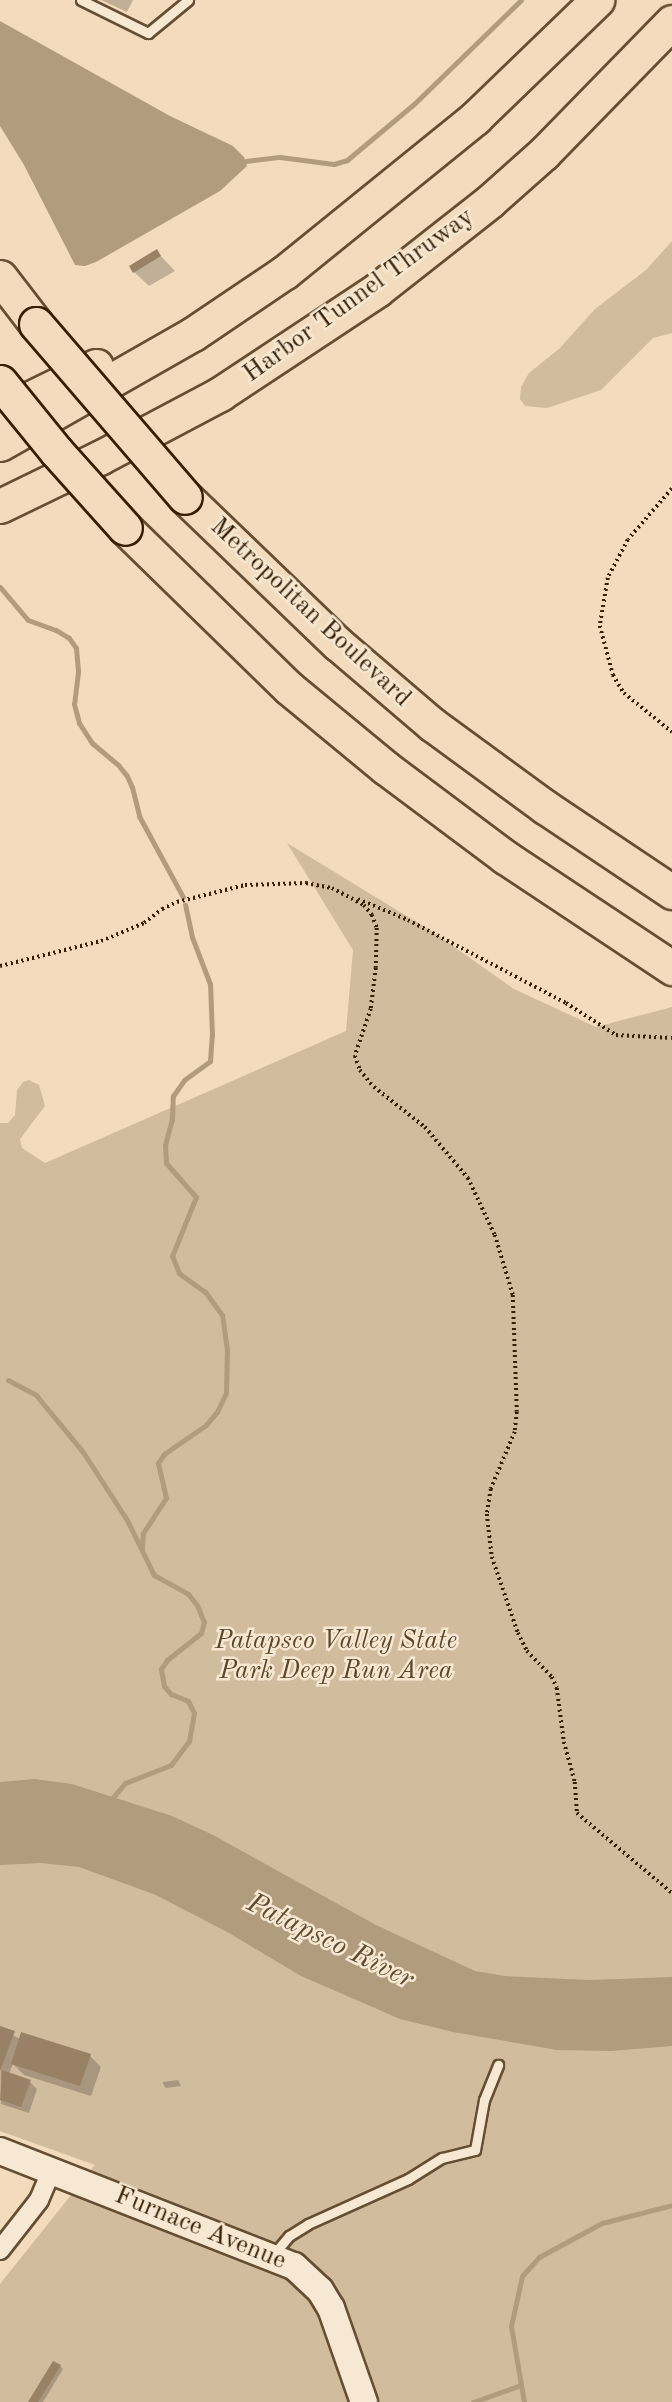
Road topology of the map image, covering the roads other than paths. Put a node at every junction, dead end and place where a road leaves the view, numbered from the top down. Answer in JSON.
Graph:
{"nodes":[{"id":1,"x":81,"y":0,"type":"edge"},
{"id":2,"x":188,"y":0,"type":"edge"},
{"id":3,"x":597,"y":0,"type":"edge"},
{"id":4,"x":672,"y":22,"type":"edge"},
{"id":5,"x":372,"y":204,"type":"junction"},
{"id":6,"x":0,"y":277,"type":"edge"},
{"id":7,"x":0,"y":382,"type":"edge"},
{"id":8,"x":0,"y":413,"type":"edge"},
{"id":9,"x":0,"y":444,"type":"edge"},
{"id":10,"x":0,"y":506,"type":"edge"},
{"id":11,"x":672,"y":891,"type":"edge"},
{"id":12,"x":672,"y":968,"type":"edge"},
{"id":13,"x":498,"y":2064,"type":"dead end"},
{"id":14,"x":0,"y":2151,"type":"edge"},
{"id":15,"x":52,"y":2169,"type":"junction"},
{"id":16,"x":0,"y":2250,"type":"edge"},
{"id":17,"x":272,"y":2256,"type":"junction"},
{"id":18,"x":364,"y":2402,"type":"edge"}],
"edges":[{"from":1,"to":2,"type":"lane"},
{"from":3,"to":5,"type":"highway"},
{"from":4,"to":10,"type":"highway","name":"Harbor Tunnel Thruway"},
{"from":5,"to":8,"type":"highway"},
{"from":5,"to":9,"type":"highway"},
{"from":6,"to":11,"type":"highway","name":"Metropolitan Boulevard","bridge":true},
{"from":7,"to":12,"type":"highway","bridge":true},
{"from":13,"to":17,"type":"lane"},
{"from":14,"to":15,"type":"street","name":"Furnace Avenue"},
{"from":15,"to":16,"type":"street"},
{"from":15,"to":17,"type":"street","name":"Furnace Avenue"},
{"from":17,"to":18,"type":"street","name":"Furnace Avenue"}]}
